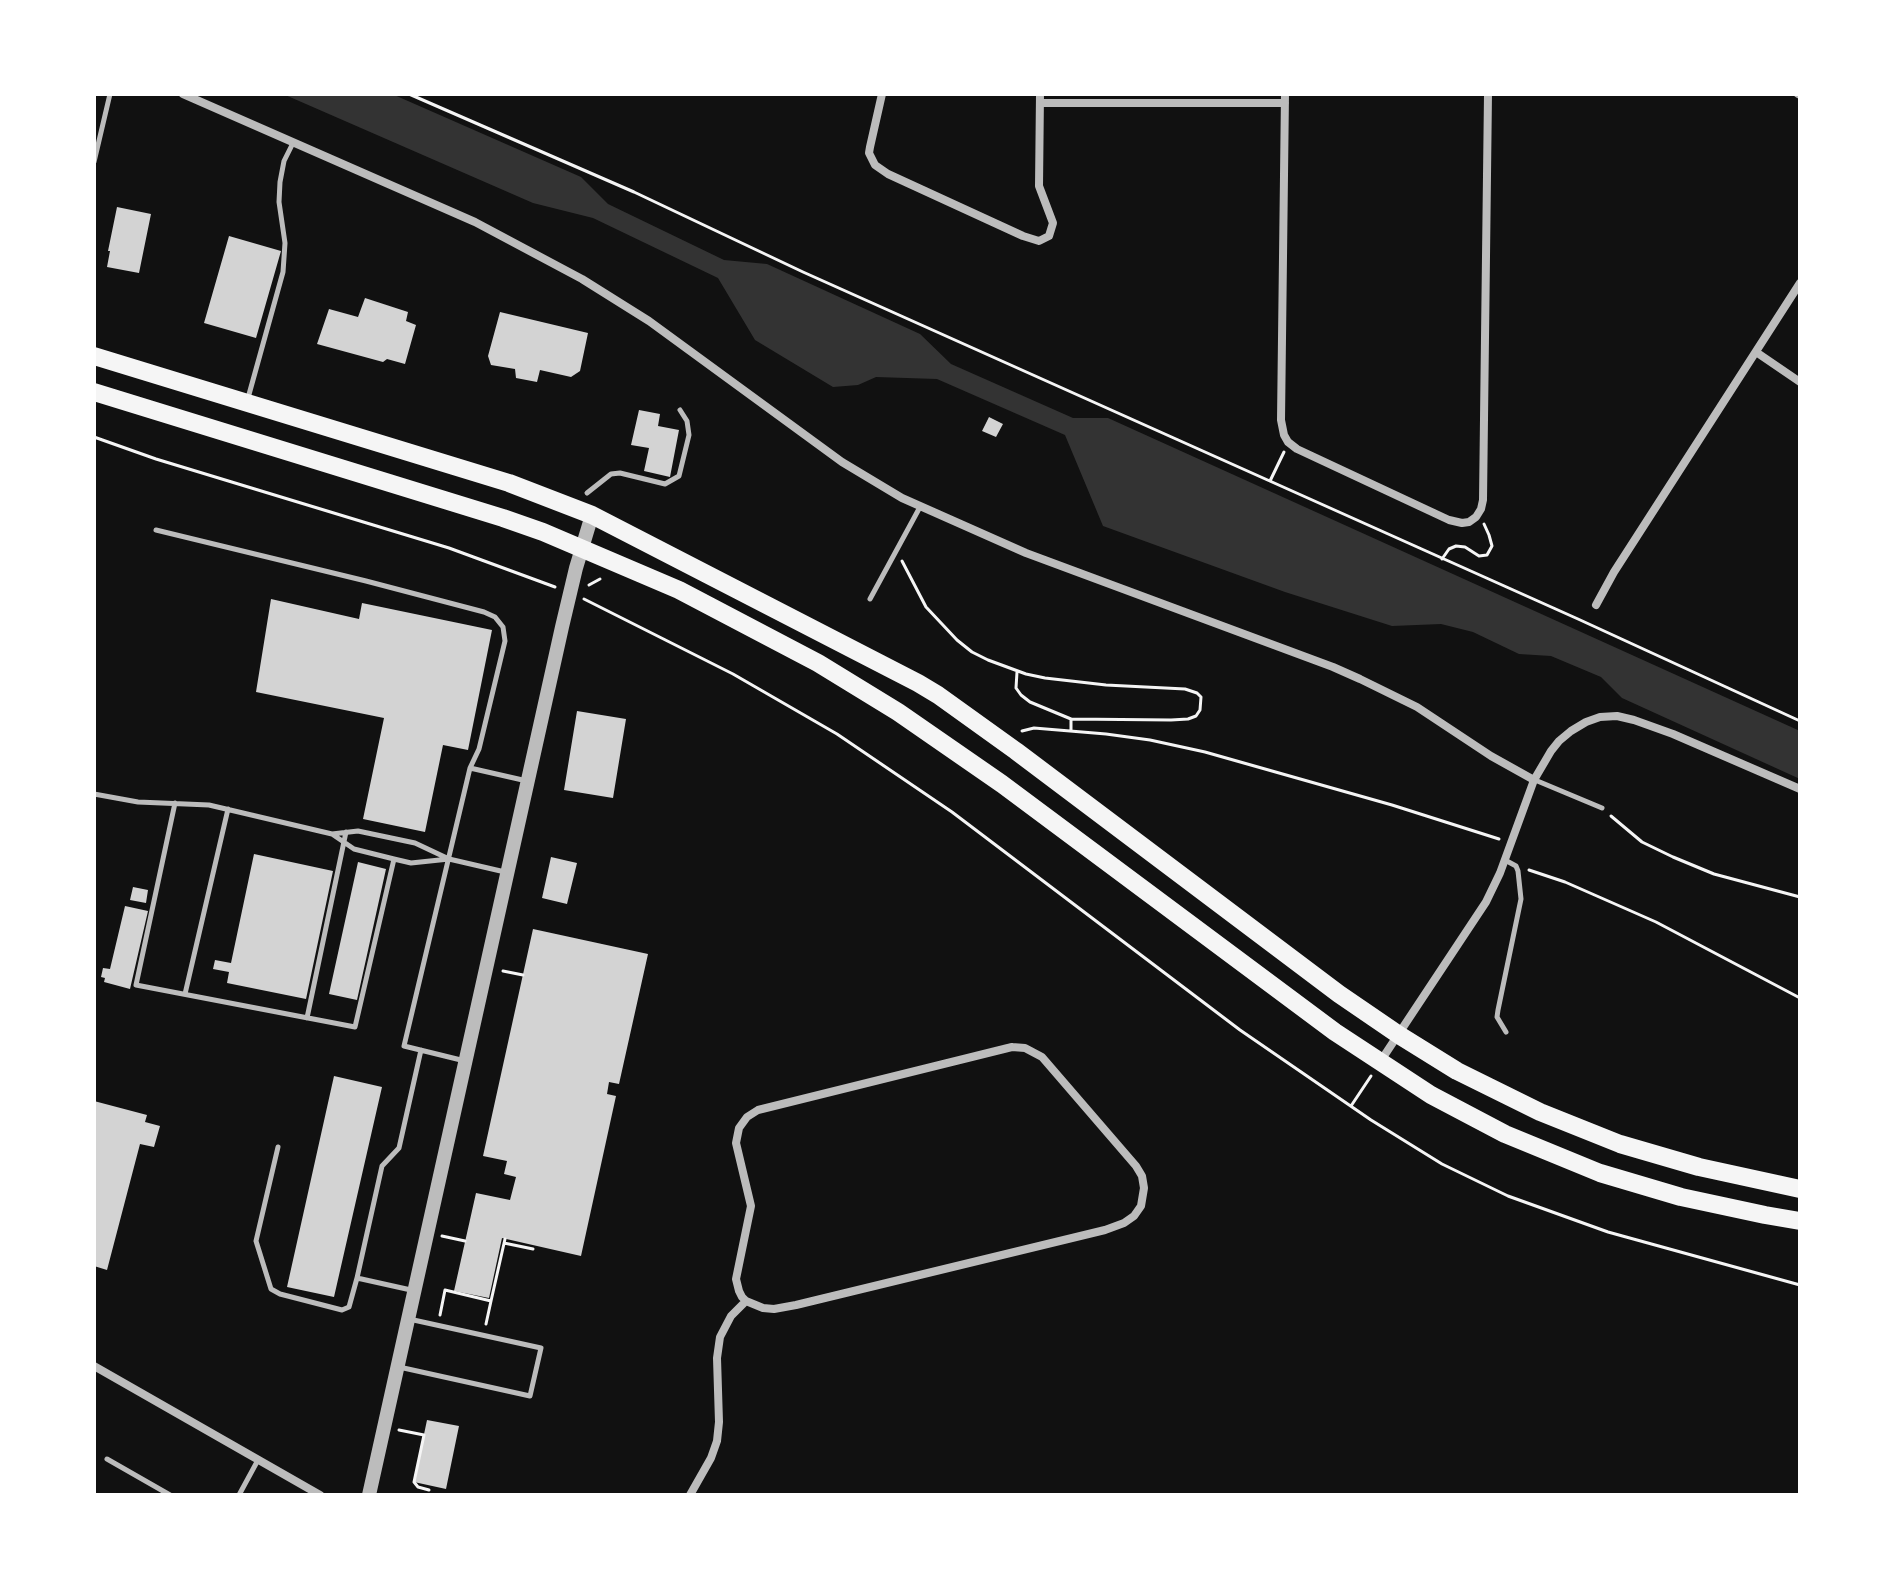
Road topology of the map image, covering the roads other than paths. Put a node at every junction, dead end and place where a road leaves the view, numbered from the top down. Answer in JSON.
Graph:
{"nodes":[{"id":1,"x":110,"y":94,"type":"edge"},
{"id":2,"x":183,"y":94,"type":"edge"},
{"id":3,"x":882,"y":94,"type":"edge"},
{"id":4,"x":1488,"y":94,"type":"edge"},
{"id":5,"x":1040,"y":98,"type":"edge"},
{"id":6,"x":1285,"y":98,"type":"edge"},
{"id":7,"x":293,"y":143,"type":"junction"},
{"id":8,"x":94,"y":162,"type":"edge"},
{"id":9,"x":1800,"y":283,"type":"edge"},
{"id":10,"x":1756,"y":352,"type":"junction"},
{"id":11,"x":94,"y":356,"type":"edge"},
{"id":12,"x":1800,"y":382,"type":"edge"},
{"id":13,"x":94,"y":392,"type":"edge"},
{"id":14,"x":246,"y":403,"type":"junction"},
{"id":15,"x":680,"y":410,"type":"dead end"},
{"id":16,"x":587,"y":493,"type":"dead end"},
{"id":17,"x":920,"y":507,"type":"junction"},
{"id":18,"x":592,"y":515,"type":"junction"},
{"id":19,"x":156,"y":530,"type":"dead end"},
{"id":20,"x":581,"y":548,"type":"junction"},
{"id":21,"x":870,"y":599,"type":"dead end"},
{"id":22,"x":1596,"y":605,"type":"dead end"},
{"id":23,"x":470,"y":768,"type":"junction"},
{"id":24,"x":1534,"y":780,"type":"junction"},
{"id":25,"x":527,"y":781,"type":"junction"},
{"id":26,"x":1800,"y":789,"type":"edge"},
{"id":27,"x":94,"y":794,"type":"edge"},
{"id":28,"x":175,"y":803,"type":"junction"},
{"id":29,"x":1602,"y":808,"type":"road end"},
{"id":30,"x":228,"y":809,"type":"junction"},
{"id":31,"x":346,"y":832,"type":"junction"},
{"id":32,"x":332,"y":834,"type":"junction"},
{"id":33,"x":344,"y":842,"type":"junction"},
{"id":34,"x":394,"y":859,"type":"junction"},
{"id":35,"x":449,"y":859,"type":"junction"},
{"id":36,"x":1504,"y":860,"type":"junction"},
{"id":37,"x":506,"y":872,"type":"junction"},
{"id":38,"x":185,"y":994,"type":"junction"},
{"id":39,"x":307,"y":1018,"type":"junction"},
{"id":40,"x":1506,"y":1032,"type":"dead end"},
{"id":41,"x":1399,"y":1035,"type":"junction"},
{"id":42,"x":421,"y":1050,"type":"junction"},
{"id":43,"x":465,"y":1061,"type":"junction"},
{"id":44,"x":1379,"y":1063,"type":"junction"},
{"id":45,"x":278,"y":1147,"type":"dead end"},
{"id":46,"x":1800,"y":1189,"type":"edge"},
{"id":47,"x":1800,"y":1221,"type":"edge"},
{"id":48,"x":357,"y":1278,"type":"junction"},
{"id":49,"x":414,"y":1291,"type":"junction"},
{"id":50,"x":746,"y":1301,"type":"junction"},
{"id":51,"x":408,"y":1319,"type":"junction"},
{"id":52,"x":94,"y":1366,"type":"edge"},
{"id":53,"x":398,"y":1366,"type":"junction"},
{"id":54,"x":107,"y":1459,"type":"dead end"},
{"id":55,"x":258,"y":1460,"type":"junction"},
{"id":56,"x":170,"y":1495,"type":"edge"},
{"id":57,"x":239,"y":1495,"type":"edge"},
{"id":58,"x":320,"y":1495,"type":"edge"},
{"id":59,"x":369,"y":1495,"type":"edge"},
{"id":60,"x":690,"y":1495,"type":"edge"}],
"edges":[{"from":1,"to":8,"type":"lane"},
{"from":2,"to":7,"type":"street"},
{"from":3,"to":5,"type":"street"},
{"from":4,"to":6,"type":"street"},
{"from":5,"to":6,"type":"street"},
{"from":7,"to":14,"type":"lane"},
{"from":7,"to":17,"type":"street"},
{"from":9,"to":10,"type":"street"},
{"from":10,"to":12,"type":"street"},
{"from":10,"to":22,"type":"street"},
{"from":11,"to":14,"type":"main road"},
{"from":13,"to":20,"type":"main road"},
{"from":14,"to":18,"type":"main road"},
{"from":15,"to":16,"type":"lane"},
{"from":17,"to":21,"type":"lane"},
{"from":17,"to":24,"type":"street"},
{"from":18,"to":20,"type":"street"},
{"from":18,"to":41,"type":"main road"},
{"from":19,"to":23,"type":"lane"},
{"from":20,"to":25,"type":"street"},
{"from":20,"to":44,"type":"main road"},
{"from":23,"to":25,"type":"lane"},
{"from":23,"to":35,"type":"lane"},
{"from":24,"to":26,"type":"street"},
{"from":24,"to":29,"type":"lane"},
{"from":24,"to":36,"type":"street"},
{"from":25,"to":37,"type":"street"},
{"from":27,"to":28,"type":"lane"},
{"from":28,"to":30,"type":"lane"},
{"from":28,"to":38,"type":"lane"},
{"from":30,"to":32,"type":"lane"},
{"from":30,"to":38,"type":"lane"},
{"from":31,"to":32,"type":"lane"},
{"from":31,"to":33,"type":"lane"},
{"from":31,"to":35,"type":"lane"},
{"from":32,"to":33,"type":"lane"},
{"from":33,"to":34,"type":"lane"},
{"from":33,"to":39,"type":"lane"},
{"from":34,"to":35,"type":"lane"},
{"from":34,"to":39,"type":"lane"},
{"from":35,"to":37,"type":"lane"},
{"from":35,"to":42,"type":"lane"},
{"from":36,"to":40,"type":"lane"},
{"from":36,"to":41,"type":"street"},
{"from":37,"to":43,"type":"street"},
{"from":38,"to":39,"type":"lane"},
{"from":41,"to":44,"type":"street"},
{"from":41,"to":46,"type":"main road"},
{"from":42,"to":43,"type":"lane"},
{"from":42,"to":48,"type":"lane"},
{"from":43,"to":49,"type":"street"},
{"from":44,"to":47,"type":"main road"},
{"from":45,"to":48,"type":"lane"},
{"from":48,"to":49,"type":"lane"},
{"from":49,"to":51,"type":"street"},
{"from":50,"to":50,"type":"street"},
{"from":50,"to":60,"type":"street"},
{"from":51,"to":53,"type":"street"},
{"from":51,"to":53,"type":"lane"},
{"from":52,"to":55,"type":"street"},
{"from":53,"to":59,"type":"street"},
{"from":54,"to":56,"type":"lane"},
{"from":55,"to":57,"type":"lane"},
{"from":55,"to":58,"type":"street"}]}
